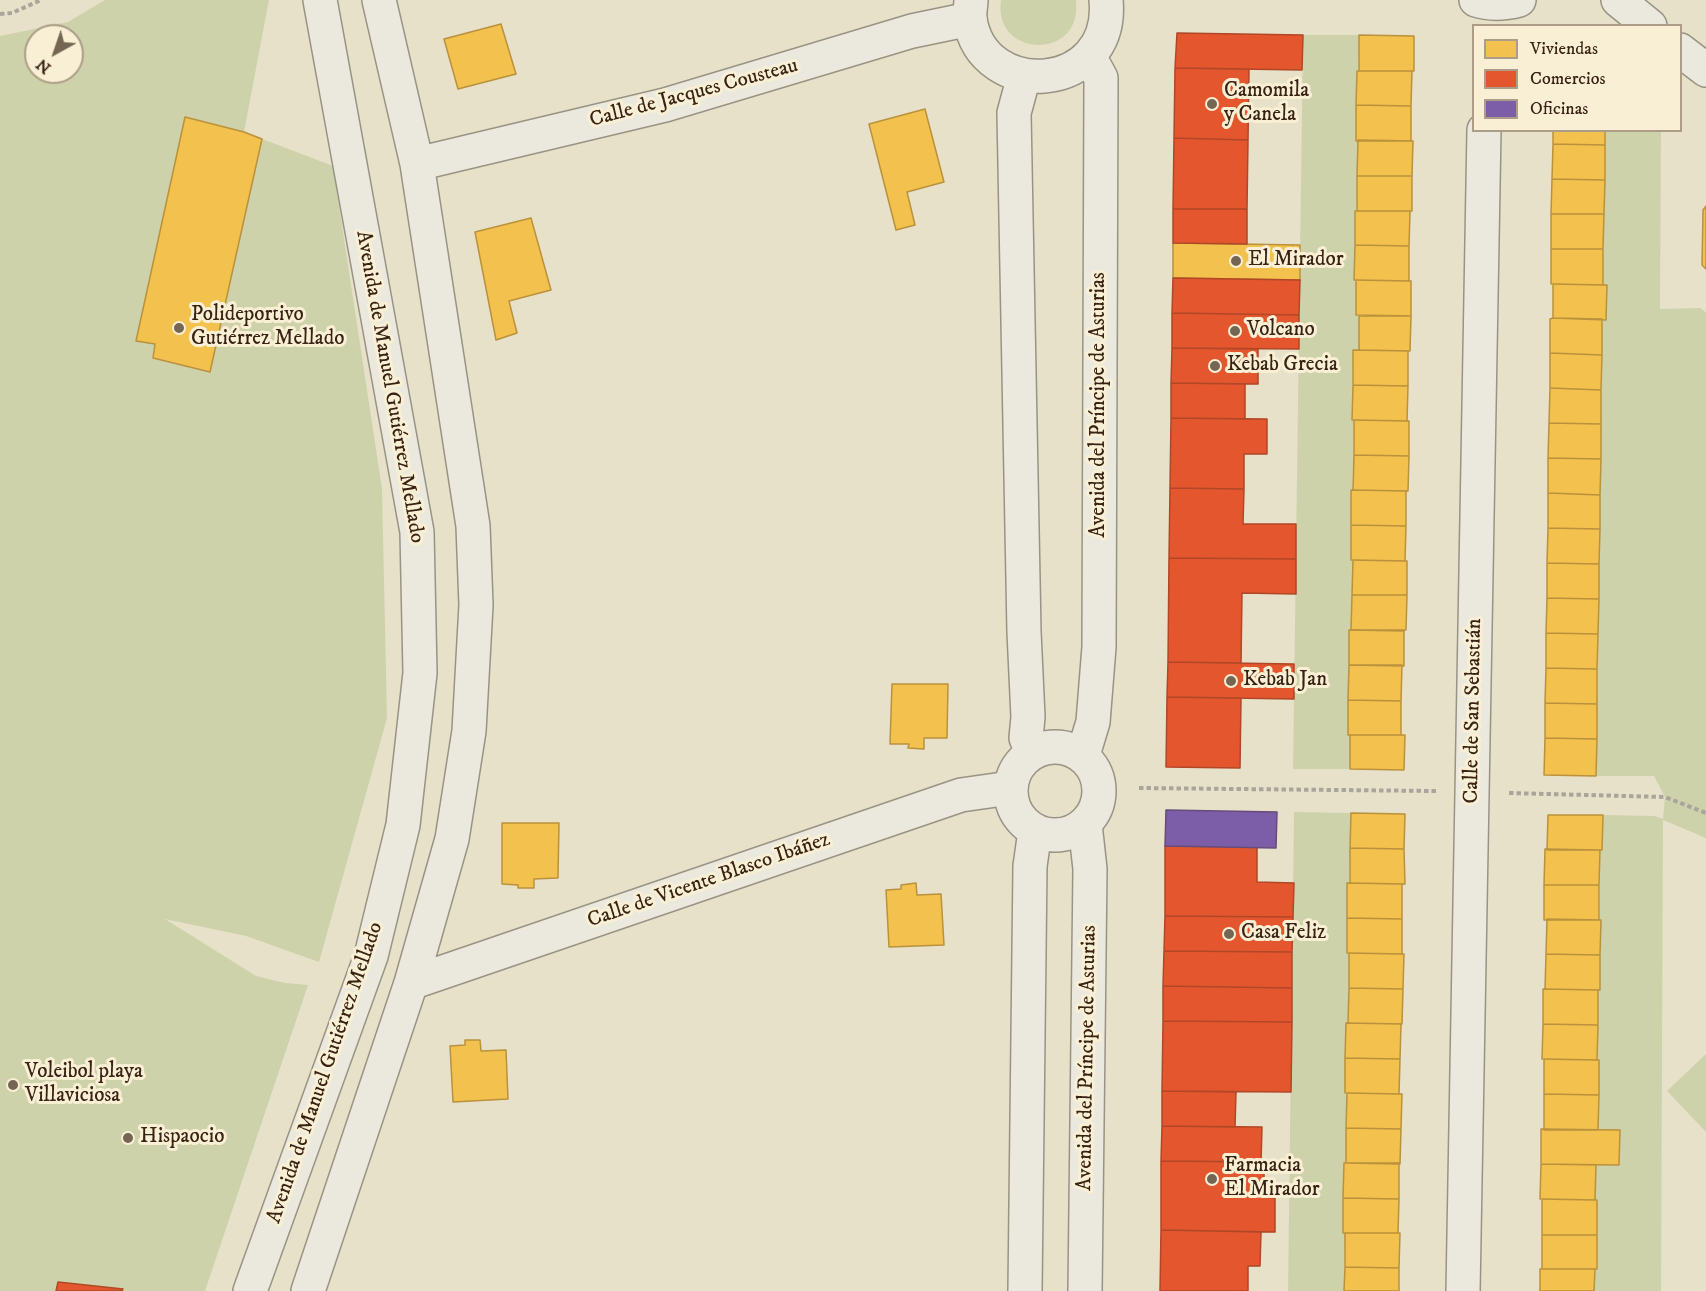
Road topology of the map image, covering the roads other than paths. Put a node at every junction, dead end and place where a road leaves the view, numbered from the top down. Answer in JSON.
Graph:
{"nodes":[{"id":1,"x":320,"y":0,"type":"edge"},
{"id":2,"x":379,"y":0,"type":"edge"},
{"id":3,"x":1106,"y":0,"type":"edge"},
{"id":4,"x":1520,"y":0,"type":"edge"},
{"id":5,"x":1618,"y":0,"type":"edge"},
{"id":6,"x":970,"y":9,"type":"edge"},
{"id":7,"x":1483,"y":10,"type":"edge"},
{"id":8,"x":1648,"y":24,"type":"edge"},
{"id":9,"x":1682,"y":52,"type":"edge"},
{"id":10,"x":1089,"y":56,"type":"junction"},
{"id":11,"x":1706,"y":70,"type":"edge"},
{"id":12,"x":1024,"y":76,"type":"junction"},
{"id":13,"x":1484,"y":132,"type":"edge"},
{"id":14,"x":417,"y":164,"type":"junction"},
{"id":15,"x":1032,"y":752,"type":"junction"},
{"id":16,"x":1083,"y":754,"type":"junction"},
{"id":17,"x":1010,"y":788,"type":"junction"},
{"id":18,"x":1085,"y":824,"type":"junction"},
{"id":19,"x":1035,"y":831,"type":"junction"},
{"id":20,"x":411,"y":983,"type":"junction"},
{"id":21,"x":250,"y":1291,"type":"edge"},
{"id":22,"x":308,"y":1291,"type":"edge"},
{"id":23,"x":1025,"y":1291,"type":"edge"},
{"id":24,"x":1085,"y":1291,"type":"edge"},
{"id":25,"x":1463,"y":1291,"type":"edge"}],
"edges":[{"from":1,"to":21,"type":"street","name":"Avenida de Manuel Gutiérrez Mellado"},
{"from":2,"to":14,"type":"street"},
{"from":3,"to":10,"type":"street"},
{"from":4,"to":7,"type":"street"},
{"from":5,"to":8,"type":"street"},
{"from":6,"to":12,"type":"street"},
{"from":6,"to":14,"type":"street","name":"Calle de Jacques Cousteau"},
{"from":9,"to":11,"type":"street"},
{"from":10,"to":12,"type":"street"},
{"from":10,"to":16,"type":"street","name":"Avenida del Príncipe de Asturias"},
{"from":12,"to":15,"type":"street"},
{"from":13,"to":25,"type":"street","name":"Calle de San Sebastián"},
{"from":14,"to":20,"type":"street"},
{"from":15,"to":16,"type":"street"},
{"from":15,"to":17,"type":"street"},
{"from":16,"to":18,"type":"street"},
{"from":17,"to":19,"type":"street"},
{"from":17,"to":20,"type":"street","name":"Calle de Vicente Blasco Ibáñez"},
{"from":18,"to":19,"type":"street"},
{"from":18,"to":24,"type":"street","name":"Avenida del Príncipe de Asturias"},
{"from":19,"to":23,"type":"street"},
{"from":20,"to":22,"type":"street"}]}
